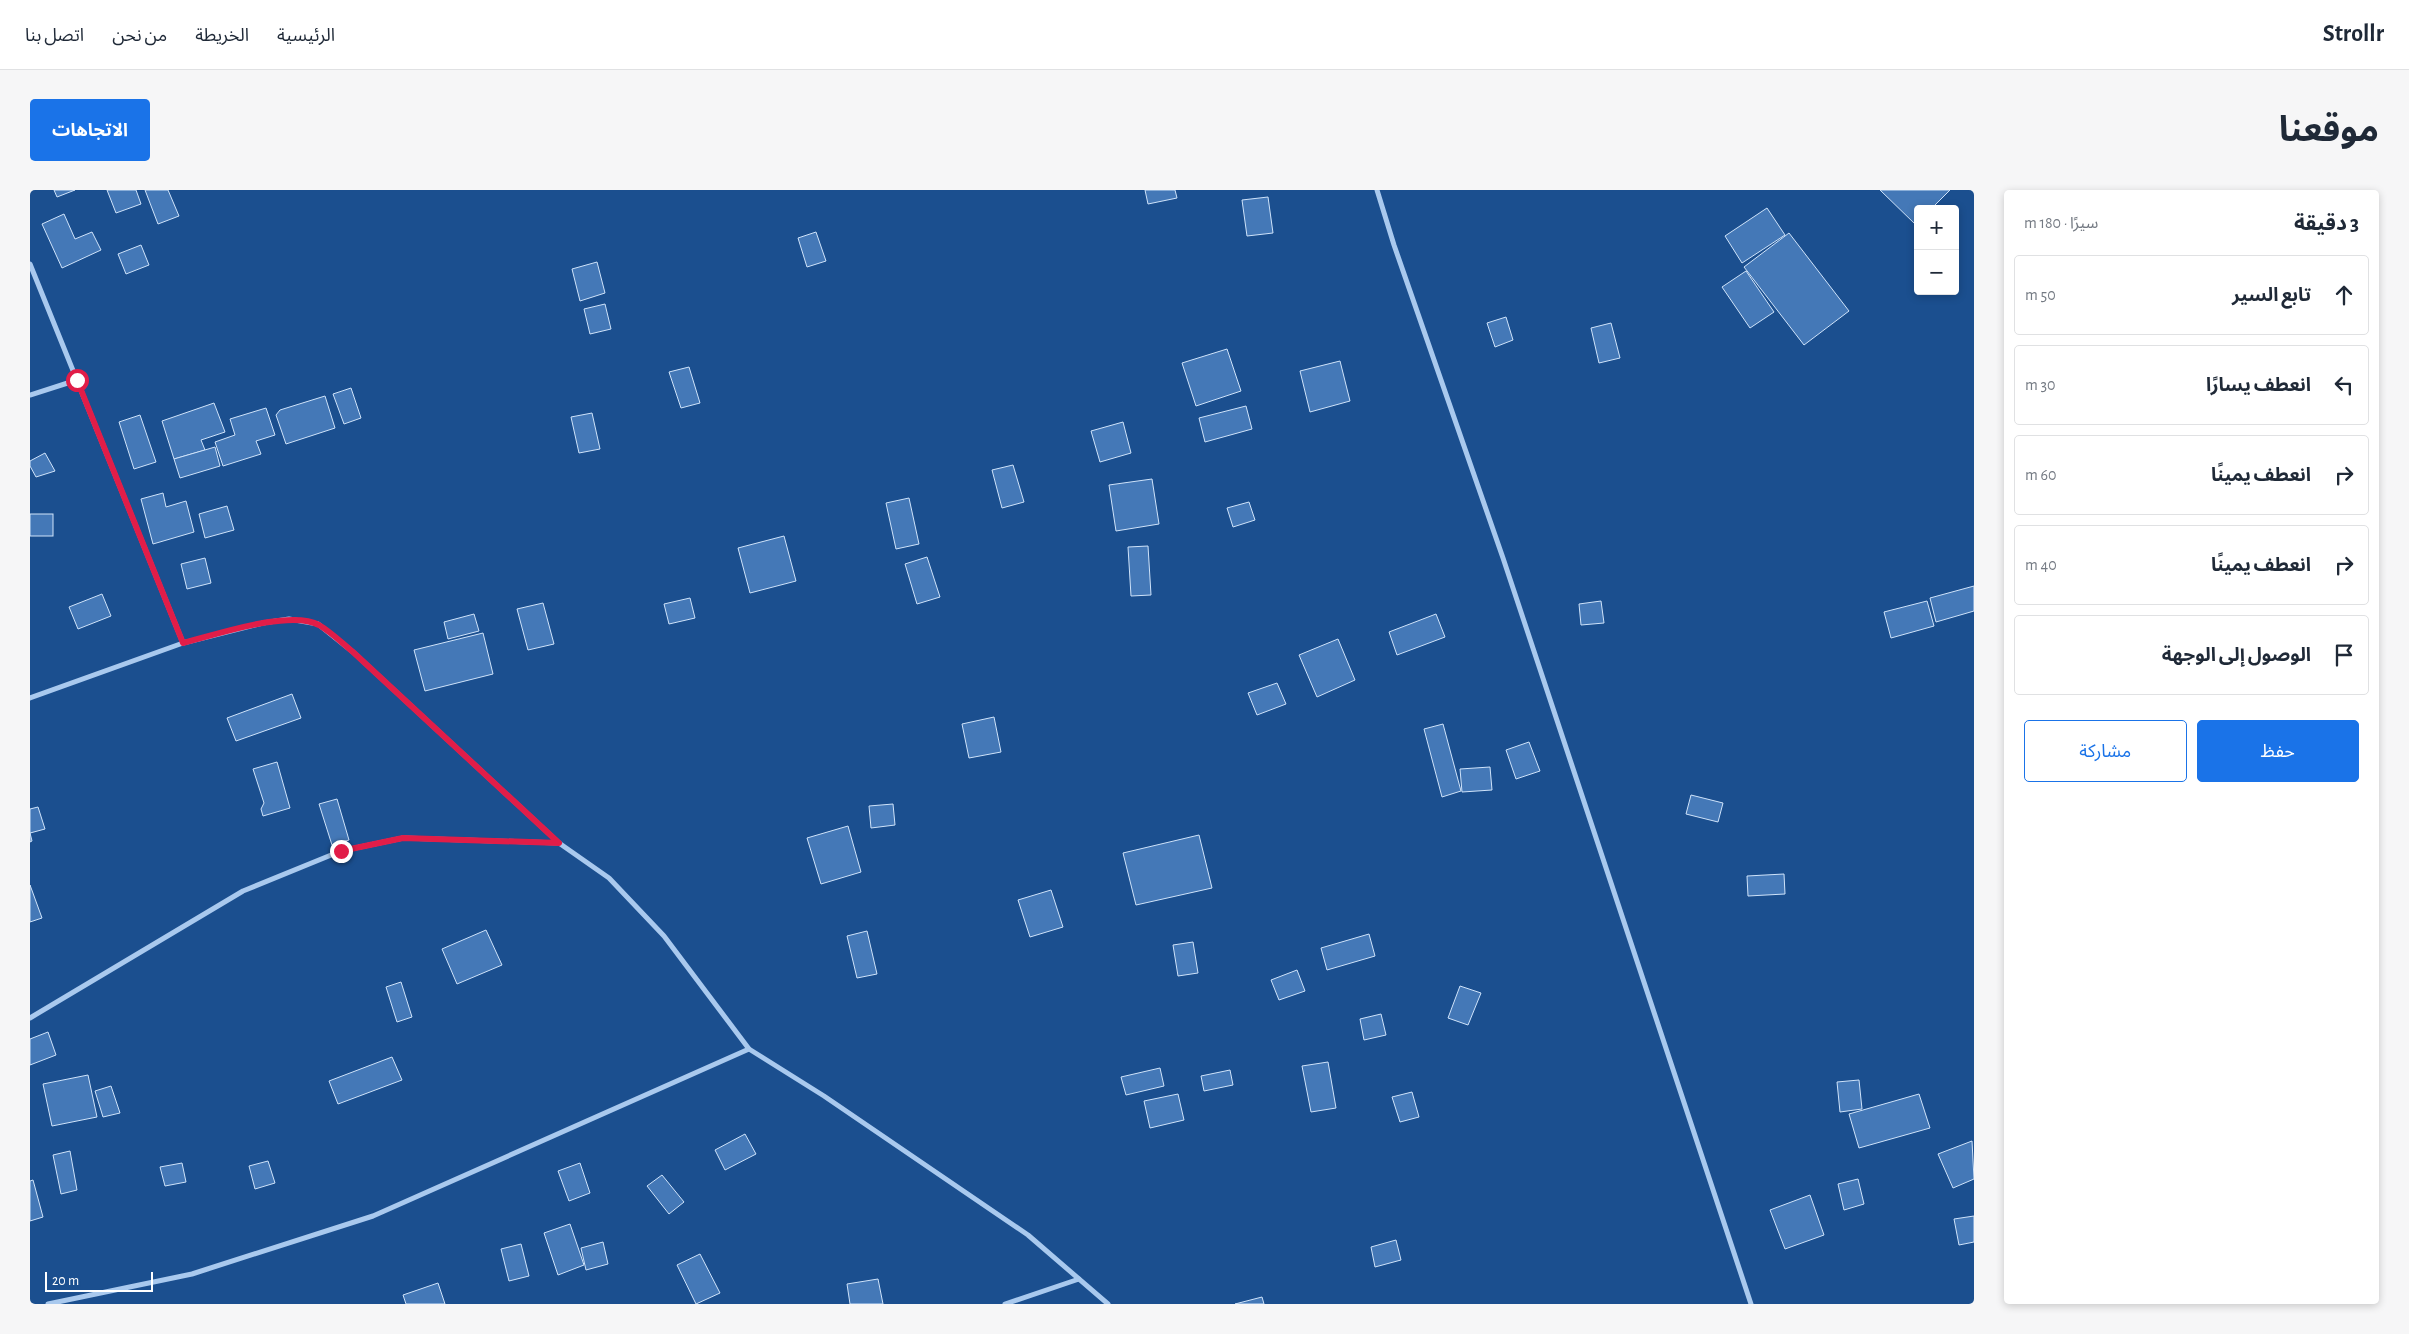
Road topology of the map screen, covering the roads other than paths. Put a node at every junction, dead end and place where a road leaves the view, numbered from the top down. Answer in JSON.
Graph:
{"nodes":[{"id":1,"x":1377,"y":190,"type":"edge"},
{"id":2,"x":30,"y":264,"type":"edge"},
{"id":3,"x":77,"y":380,"type":"junction"},
{"id":4,"x":30,"y":395,"type":"edge"},
{"id":5,"x":183,"y":643,"type":"junction"},
{"id":6,"x":30,"y":698,"type":"edge"},
{"id":7,"x":559,"y":843,"type":"junction"},
{"id":8,"x":30,"y":1018,"type":"edge"},
{"id":9,"x":749,"y":1049,"type":"junction"},
{"id":10,"x":1080,"y":1279,"type":"junction"},
{"id":11,"x":48,"y":1304,"type":"edge"},
{"id":12,"x":1006,"y":1304,"type":"edge"},
{"id":13,"x":1108,"y":1304,"type":"edge"},
{"id":14,"x":1751,"y":1304,"type":"edge"}],
"edges":[{"from":1,"to":14,"type":"street"},
{"from":2,"to":3,"type":"street"},
{"from":3,"to":4,"type":"street"},
{"from":3,"to":5,"type":"street"},
{"from":5,"to":6,"type":"street"},
{"from":5,"to":7,"type":"street"},
{"from":7,"to":8,"type":"street"},
{"from":7,"to":9,"type":"street"},
{"from":9,"to":10,"type":"street"},
{"from":9,"to":11,"type":"street"},
{"from":10,"to":12,"type":"street"},
{"from":10,"to":13,"type":"street"}]}
